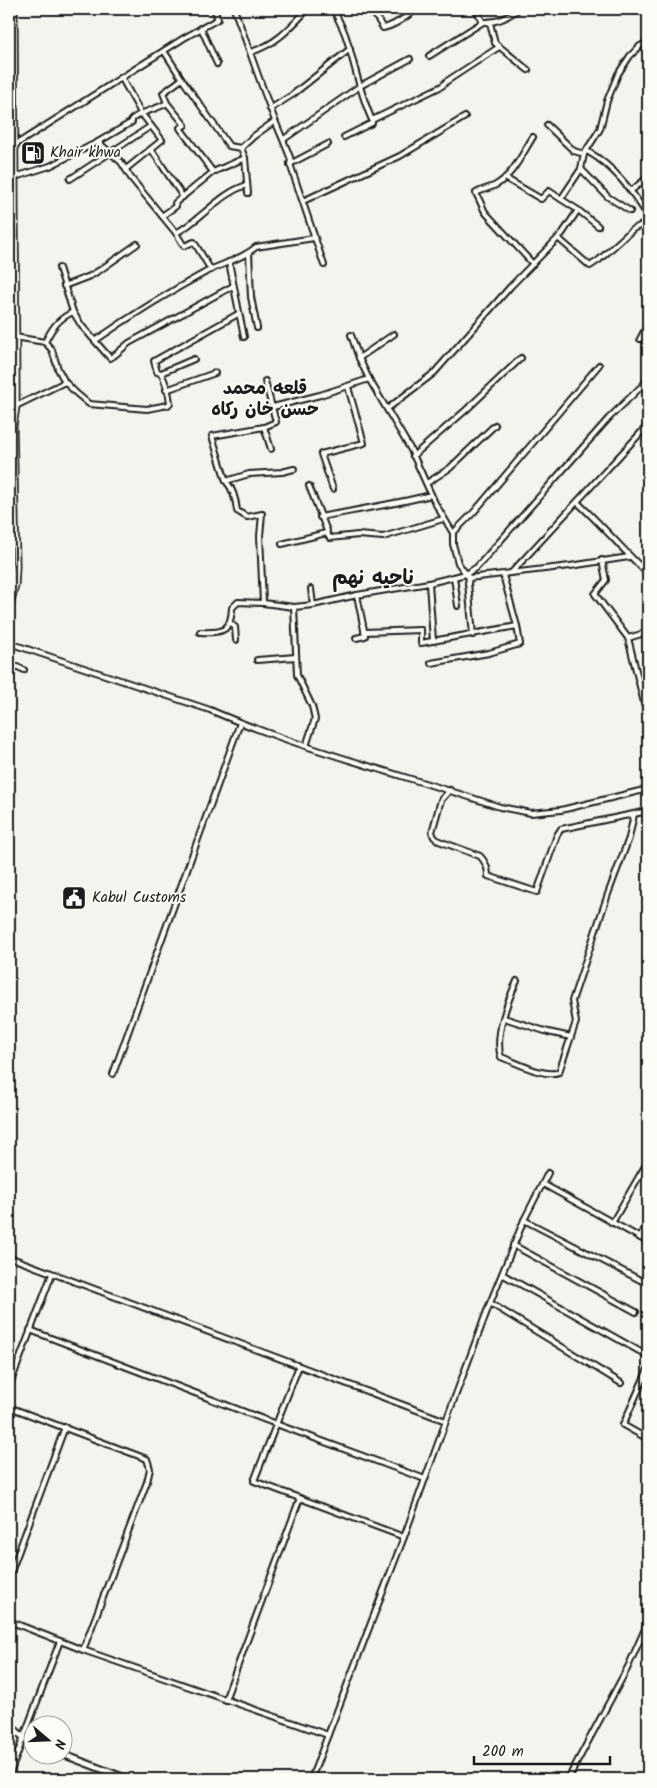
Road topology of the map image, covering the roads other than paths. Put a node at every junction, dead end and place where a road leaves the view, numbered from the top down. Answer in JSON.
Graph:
{"nodes":[{"id":1,"x":14,"y":9,"type":"edge"},
{"id":2,"x":214,"y":9,"type":"edge"},
{"id":3,"x":234,"y":9,"type":"edge"},
{"id":4,"x":308,"y":9,"type":"edge"},
{"id":5,"x":334,"y":9,"type":"edge"},
{"id":6,"x":416,"y":9,"type":"edge"},
{"id":7,"x":475,"y":9,"type":"edge"},
{"id":8,"x":519,"y":9,"type":"edge"},
{"id":9,"x":373,"y":12,"type":"dead end"},
{"id":10,"x":483,"y":22,"type":"junction"},
{"id":11,"x":490,"y":23,"type":"junction"},
{"id":12,"x":201,"y":28,"type":"junction"},
{"id":13,"x":648,"y":42,"type":"edge"},
{"id":14,"x":499,"y":48,"type":"junction"},
{"id":15,"x":350,"y":49,"type":"junction"},
{"id":16,"x":164,"y":51,"type":"junction"},
{"id":17,"x":251,"y":52,"type":"junction"},
{"id":18,"x":429,"y":56,"type":"dead end"},
{"id":19,"x":410,"y":59,"type":"dead end"},
{"id":20,"x":216,"y":64,"type":"dead end"},
{"id":21,"x":528,"y":70,"type":"dead end"},
{"id":22,"x":121,"y":77,"type":"junction"},
{"id":23,"x":182,"y":79,"type":"junction"},
{"id":24,"x":360,"y":86,"type":"junction"},
{"id":25,"x":168,"y":103,"type":"junction"},
{"id":26,"x":270,"y":110,"type":"junction"},
{"id":27,"x":141,"y":112,"type":"junction"},
{"id":28,"x":465,"y":117,"type":"dead end"},
{"id":29,"x":372,"y":120,"type":"junction"},
{"id":30,"x":275,"y":121,"type":"junction"},
{"id":31,"x":151,"y":126,"type":"junction"},
{"id":32,"x":547,"y":126,"type":"dead end"},
{"id":33,"x":344,"y":137,"type":"dead end"},
{"id":34,"x":533,"y":137,"type":"dead end"},
{"id":35,"x":284,"y":138,"type":"junction"},
{"id":36,"x":98,"y":142,"type":"junction"},
{"id":37,"x":328,"y":144,"type":"dead end"},
{"id":38,"x":15,"y":145,"type":"junction"},
{"id":39,"x":241,"y":148,"type":"junction"},
{"id":40,"x":151,"y":149,"type":"junction"},
{"id":41,"x":586,"y":152,"type":"junction"},
{"id":42,"x":110,"y":153,"type":"junction"},
{"id":43,"x":245,"y":158,"type":"junction"},
{"id":44,"x":290,"y":164,"type":"junction"},
{"id":45,"x":126,"y":169,"type":"junction"},
{"id":46,"x":581,"y":169,"type":"junction"},
{"id":47,"x":213,"y":172,"type":"junction"},
{"id":48,"x":15,"y":177,"type":"junction"},
{"id":49,"x":648,"y":177,"type":"edge"},
{"id":50,"x":70,"y":178,"type":"dead end"},
{"id":51,"x":506,"y":178,"type":"junction"},
{"id":52,"x":644,"y":181,"type":"junction"},
{"id":53,"x":247,"y":185,"type":"junction"},
{"id":54,"x":648,"y":185,"type":"edge"},
{"id":55,"x":632,"y":190,"type":"junction"},
{"id":56,"x":248,"y":193,"type":"dead end"},
{"id":57,"x":184,"y":197,"type":"junction"},
{"id":58,"x":561,"y":199,"type":"junction"},
{"id":59,"x":303,"y":200,"type":"junction"},
{"id":60,"x":578,"y":210,"type":"junction"},
{"id":61,"x":630,"y":211,"type":"dead end"},
{"id":62,"x":162,"y":216,"type":"junction"},
{"id":63,"x":648,"y":216,"type":"edge"},
{"id":64,"x":648,"y":222,"type":"edge"},
{"id":65,"x":598,"y":226,"type":"dead end"},
{"id":66,"x":176,"y":233,"type":"junction"},
{"id":67,"x":314,"y":238,"type":"junction"},
{"id":68,"x":558,"y":238,"type":"junction"},
{"id":69,"x":136,"y":244,"type":"dead end"},
{"id":70,"x":249,"y":253,"type":"junction"},
{"id":71,"x":229,"y":262,"type":"junction"},
{"id":72,"x":533,"y":264,"type":"junction"},
{"id":73,"x":324,"y":265,"type":"dead end"},
{"id":74,"x":59,"y":268,"type":"dead end"},
{"id":75,"x":211,"y":270,"type":"junction"},
{"id":76,"x":64,"y":286,"type":"junction"},
{"id":77,"x":233,"y":286,"type":"junction"},
{"id":78,"x":73,"y":312,"type":"junction"},
{"id":79,"x":238,"y":314,"type":"junction"},
{"id":80,"x":648,"y":324,"type":"edge"},
{"id":81,"x":257,"y":328,"type":"dead end"},
{"id":82,"x":394,"y":334,"type":"dead end"},
{"id":83,"x":351,"y":335,"type":"dead end"},
{"id":84,"x":15,"y":337,"type":"junction"},
{"id":85,"x":244,"y":337,"type":"dead end"},
{"id":86,"x":640,"y":339,"type":"dead end"},
{"id":87,"x":96,"y":340,"type":"junction"},
{"id":88,"x":45,"y":342,"type":"junction"},
{"id":89,"x":358,"y":358,"type":"junction"},
{"id":90,"x":521,"y":358,"type":"dead end"},
{"id":91,"x":194,"y":359,"type":"dead end"},
{"id":92,"x":599,"y":365,"type":"dead end"},
{"id":93,"x":160,"y":373,"type":"junction"},
{"id":94,"x":214,"y":373,"type":"dead end"},
{"id":95,"x":368,"y":379,"type":"junction"},
{"id":96,"x":648,"y":380,"type":"edge"},
{"id":97,"x":265,"y":381,"type":"dead end"},
{"id":98,"x":65,"y":382,"type":"junction"},
{"id":99,"x":348,"y":387,"type":"junction"},
{"id":100,"x":166,"y":390,"type":"junction"},
{"id":101,"x":16,"y":406,"type":"junction"},
{"id":102,"x":273,"y":407,"type":"junction"},
{"id":103,"x":387,"y":409,"type":"junction"},
{"id":104,"x":495,"y":425,"type":"dead end"},
{"id":105,"x":648,"y":425,"type":"edge"},
{"id":106,"x":264,"y":427,"type":"junction"},
{"id":107,"x":272,"y":449,"type":"dead end"},
{"id":108,"x":413,"y":456,"type":"junction"},
{"id":109,"x":294,"y":469,"type":"dead end"},
{"id":110,"x":9,"y":478,"type":"edge"},
{"id":111,"x":226,"y":481,"type":"junction"},
{"id":112,"x":427,"y":483,"type":"junction"},
{"id":113,"x":309,"y":486,"type":"dead end"},
{"id":114,"x":334,"y":489,"type":"dead end"},
{"id":115,"x":431,"y":495,"type":"junction"},
{"id":116,"x":577,"y":502,"type":"junction"},
{"id":117,"x":320,"y":517,"type":"junction"},
{"id":118,"x":443,"y":518,"type":"junction"},
{"id":119,"x":326,"y":533,"type":"junction"},
{"id":120,"x":453,"y":533,"type":"junction"},
{"id":121,"x":282,"y":544,"type":"dead end"},
{"id":122,"x":629,"y":557,"type":"junction"},
{"id":123,"x":602,"y":560,"type":"junction"},
{"id":124,"x":9,"y":569,"type":"edge"},
{"id":125,"x":512,"y":572,"type":"junction"},
{"id":126,"x":466,"y":574,"type":"junction"},
{"id":127,"x":648,"y":574,"type":"edge"},
{"id":128,"x":503,"y":575,"type":"junction"},
{"id":129,"x":454,"y":577,"type":"junction"},
{"id":130,"x":470,"y":578,"type":"junction"},
{"id":131,"x":429,"y":583,"type":"junction"},
{"id":132,"x":310,"y":589,"type":"dead end"},
{"id":133,"x":357,"y":595,"type":"junction"},
{"id":134,"x":263,"y":603,"type":"junction"},
{"id":135,"x":313,"y":605,"type":"junction"},
{"id":136,"x":458,"y":606,"type":"dead end"},
{"id":137,"x":294,"y":607,"type":"junction"},
{"id":138,"x":9,"y":610,"type":"edge"},
{"id":139,"x":230,"y":623,"type":"junction"},
{"id":140,"x":517,"y":626,"type":"junction"},
{"id":141,"x":200,"y":632,"type":"dead end"},
{"id":142,"x":364,"y":632,"type":"junction"},
{"id":143,"x":648,"y":632,"type":"edge"},
{"id":144,"x":473,"y":635,"type":"junction"},
{"id":145,"x":356,"y":638,"type":"dead end"},
{"id":146,"x":628,"y":638,"type":"junction"},
{"id":147,"x":236,"y":640,"type":"dead end"},
{"id":148,"x":433,"y":641,"type":"junction"},
{"id":149,"x":9,"y":643,"type":"edge"},
{"id":150,"x":296,"y":657,"type":"junction"},
{"id":151,"x":257,"y":660,"type":"dead end"},
{"id":152,"x":9,"y":663,"type":"edge"},
{"id":153,"x":430,"y":663,"type":"dead end"},
{"id":154,"x":24,"y":670,"type":"dead end"},
{"id":155,"x":648,"y":719,"type":"edge"},
{"id":156,"x":240,"y":724,"type":"junction"},
{"id":157,"x":306,"y":746,"type":"junction"},
{"id":158,"x":648,"y":789,"type":"edge"},
{"id":159,"x":450,"y":790,"type":"junction"},
{"id":160,"x":648,"y":811,"type":"edge"},
{"id":161,"x":634,"y":814,"type":"junction"},
{"id":162,"x":517,"y":981,"type":"dead end"},
{"id":163,"x":504,"y":1018,"type":"junction"},
{"id":164,"x":571,"y":1037,"type":"junction"},
{"id":165,"x":113,"y":1074,"type":"dead end"},
{"id":166,"x":648,"y":1161,"type":"edge"},
{"id":167,"x":548,"y":1173,"type":"dead end"},
{"id":168,"x":543,"y":1184,"type":"junction"},
{"id":169,"x":524,"y":1220,"type":"junction"},
{"id":170,"x":648,"y":1222,"type":"edge"},
{"id":171,"x":612,"y":1223,"type":"junction"},
{"id":172,"x":640,"y":1238,"type":"junction"},
{"id":173,"x":648,"y":1242,"type":"edge"},
{"id":174,"x":513,"y":1245,"type":"junction"},
{"id":175,"x":9,"y":1257,"type":"edge"},
{"id":176,"x":52,"y":1274,"type":"junction"},
{"id":177,"x":502,"y":1274,"type":"junction"},
{"id":178,"x":648,"y":1284,"type":"edge"},
{"id":179,"x":490,"y":1303,"type":"junction"},
{"id":180,"x":636,"y":1312,"type":"dead end"},
{"id":181,"x":30,"y":1330,"type":"junction"},
{"id":182,"x":648,"y":1356,"type":"edge"},
{"id":183,"x":299,"y":1366,"type":"junction"},
{"id":184,"x":648,"y":1369,"type":"edge"},
{"id":185,"x":10,"y":1379,"type":"edge"},
{"id":186,"x":621,"y":1383,"type":"dead end"},
{"id":187,"x":9,"y":1387,"type":"edge"},
{"id":188,"x":9,"y":1407,"type":"edge"},
{"id":189,"x":446,"y":1421,"type":"junction"},
{"id":190,"x":276,"y":1424,"type":"junction"},
{"id":191,"x":65,"y":1427,"type":"junction"},
{"id":192,"x":648,"y":1439,"type":"edge"},
{"id":193,"x":425,"y":1479,"type":"junction"},
{"id":194,"x":300,"y":1498,"type":"junction"},
{"id":195,"x":404,"y":1537,"type":"junction"},
{"id":196,"x":9,"y":1577,"type":"edge"},
{"id":197,"x":9,"y":1620,"type":"edge"},
{"id":198,"x":648,"y":1622,"type":"edge"},
{"id":199,"x":60,"y":1641,"type":"junction"},
{"id":200,"x":83,"y":1650,"type":"junction"},
{"id":201,"x":225,"y":1700,"type":"junction"},
{"id":202,"x":32,"y":1716,"type":"edge"},
{"id":203,"x":9,"y":1724,"type":"edge"},
{"id":204,"x":328,"y":1735,"type":"junction"},
{"id":205,"x":22,"y":1736,"type":"edge"},
{"id":206,"x":22,"y":1743,"type":"edge"},
{"id":207,"x":72,"y":1758,"type":"edge"},
{"id":208,"x":9,"y":1776,"type":"edge"},
{"id":209,"x":128,"y":1779,"type":"edge"},
{"id":210,"x":311,"y":1779,"type":"edge"},
{"id":211,"x":568,"y":1779,"type":"edge"}],
"edges":[{"from":1,"to":38,"type":"highway"},
{"from":2,"to":12,"type":"street"},
{"from":3,"to":17,"type":"street"},
{"from":4,"to":17,"type":"street"},
{"from":5,"to":15,"type":"street"},
{"from":6,"to":9,"type":"street"},
{"from":7,"to":10,"type":"street"},
{"from":8,"to":11,"type":"street"},
{"from":10,"to":11,"type":"street"},
{"from":10,"to":18,"type":"street"},
{"from":11,"to":14,"type":"street"},
{"from":12,"to":16,"type":"street"},
{"from":12,"to":20,"type":"street"},
{"from":13,"to":41,"type":"street"},
{"from":14,"to":21,"type":"street"},
{"from":14,"to":29,"type":"street"},
{"from":15,"to":24,"type":"street"},
{"from":15,"to":26,"type":"street"},
{"from":16,"to":22,"type":"street"},
{"from":16,"to":23,"type":"street"},
{"from":17,"to":26,"type":"street"},
{"from":19,"to":24,"type":"street"},
{"from":22,"to":27,"type":"street"},
{"from":22,"to":38,"type":"street"},
{"from":23,"to":25,"type":"street"},
{"from":23,"to":39,"type":"street"},
{"from":24,"to":29,"type":"street"},
{"from":24,"to":35,"type":"street"},
{"from":25,"to":27,"type":"street"},
{"from":25,"to":47,"type":"street"},
{"from":26,"to":30,"type":"street"},
{"from":27,"to":31,"type":"street"},
{"from":27,"to":36,"type":"street"},
{"from":28,"to":59,"type":"street"},
{"from":29,"to":33,"type":"street"},
{"from":30,"to":35,"type":"street"},
{"from":30,"to":39,"type":"street"},
{"from":31,"to":40,"type":"street"},
{"from":31,"to":42,"type":"street"},
{"from":32,"to":41,"type":"street"},
{"from":34,"to":51,"type":"street"},
{"from":35,"to":44,"type":"street"},
{"from":36,"to":42,"type":"street"},
{"from":36,"to":48,"type":"street"},
{"from":37,"to":44,"type":"street"},
{"from":38,"to":48,"type":"highway"},
{"from":39,"to":43,"type":"street"},
{"from":40,"to":45,"type":"street"},
{"from":40,"to":57,"type":"street"},
{"from":41,"to":46,"type":"street"},
{"from":41,"to":55,"type":"street"},
{"from":42,"to":45,"type":"street"},
{"from":42,"to":50,"type":"street"},
{"from":43,"to":47,"type":"street"},
{"from":43,"to":53,"type":"street"},
{"from":44,"to":59,"type":"street"},
{"from":45,"to":62,"type":"street"},
{"from":46,"to":58,"type":"street"},
{"from":46,"to":61,"type":"street"},
{"from":47,"to":57,"type":"street"},
{"from":48,"to":84,"type":"highway"},
{"from":49,"to":52,"type":"street"},
{"from":51,"to":58,"type":"street"},
{"from":51,"to":72,"type":"street"},
{"from":52,"to":54,"type":"street"},
{"from":52,"to":55,"type":"street"},
{"from":53,"to":56,"type":"street"},
{"from":53,"to":66,"type":"street"},
{"from":55,"to":63,"type":"street"},
{"from":57,"to":62,"type":"street"},
{"from":58,"to":60,"type":"street"},
{"from":59,"to":67,"type":"street"},
{"from":60,"to":65,"type":"street"},
{"from":60,"to":68,"type":"street"},
{"from":62,"to":66,"type":"street"},
{"from":64,"to":68,"type":"street"},
{"from":66,"to":75,"type":"street"},
{"from":67,"to":70,"type":"street"},
{"from":67,"to":73,"type":"street"},
{"from":68,"to":72,"type":"street"},
{"from":69,"to":76,"type":"street"},
{"from":70,"to":71,"type":"street"},
{"from":70,"to":81,"type":"street"},
{"from":71,"to":75,"type":"street"},
{"from":71,"to":77,"type":"street"},
{"from":72,"to":103,"type":"street"},
{"from":74,"to":76,"type":"street"},
{"from":75,"to":87,"type":"street"},
{"from":76,"to":78,"type":"street"},
{"from":77,"to":79,"type":"street"},
{"from":77,"to":87,"type":"street"},
{"from":78,"to":87,"type":"street"},
{"from":78,"to":88,"type":"street"},
{"from":79,"to":85,"type":"street"},
{"from":79,"to":93,"type":"street"},
{"from":80,"to":86,"type":"street"},
{"from":82,"to":89,"type":"street"},
{"from":83,"to":89,"type":"street"},
{"from":84,"to":88,"type":"street"},
{"from":84,"to":101,"type":"highway"},
{"from":88,"to":98,"type":"street"},
{"from":89,"to":95,"type":"street"},
{"from":90,"to":108,"type":"street"},
{"from":91,"to":93,"type":"street"},
{"from":92,"to":120,"type":"street"},
{"from":93,"to":100,"type":"street"},
{"from":94,"to":100,"type":"street"},
{"from":95,"to":99,"type":"street"},
{"from":95,"to":103,"type":"street"},
{"from":96,"to":126,"type":"street"},
{"from":97,"to":102,"type":"street"},
{"from":98,"to":100,"type":"street"},
{"from":98,"to":101,"type":"street"},
{"from":99,"to":102,"type":"street"},
{"from":99,"to":114,"type":"street"},
{"from":101,"to":138,"type":"highway"},
{"from":102,"to":106,"type":"street"},
{"from":103,"to":108,"type":"street"},
{"from":104,"to":112,"type":"street"},
{"from":105,"to":116,"type":"street"},
{"from":106,"to":107,"type":"street"},
{"from":106,"to":111,"type":"street"},
{"from":108,"to":112,"type":"street"},
{"from":109,"to":111,"type":"street"},
{"from":110,"to":124,"type":"highway"},
{"from":111,"to":134,"type":"street"},
{"from":112,"to":115,"type":"street"},
{"from":113,"to":117,"type":"street"},
{"from":115,"to":117,"type":"street"},
{"from":115,"to":118,"type":"street"},
{"from":116,"to":122,"type":"street"},
{"from":116,"to":125,"type":"street"},
{"from":117,"to":119,"type":"street"},
{"from":118,"to":119,"type":"street"},
{"from":118,"to":120,"type":"street"},
{"from":119,"to":121,"type":"street"},
{"from":120,"to":126,"type":"street"},
{"from":122,"to":123,"type":"street"},
{"from":122,"to":127,"type":"street"},
{"from":123,"to":125,"type":"street"},
{"from":123,"to":146,"type":"street"},
{"from":125,"to":128,"type":"street"},
{"from":126,"to":129,"type":"street"},
{"from":126,"to":130,"type":"street"},
{"from":128,"to":130,"type":"street"},
{"from":128,"to":140,"type":"street"},
{"from":129,"to":131,"type":"street"},
{"from":129,"to":136,"type":"street"},
{"from":130,"to":144,"type":"street"},
{"from":131,"to":133,"type":"street"},
{"from":131,"to":148,"type":"street"},
{"from":132,"to":135,"type":"street"},
{"from":133,"to":135,"type":"street"},
{"from":133,"to":142,"type":"street"},
{"from":134,"to":137,"type":"street"},
{"from":134,"to":139,"type":"street"},
{"from":135,"to":137,"type":"street"},
{"from":137,"to":150,"type":"street"},
{"from":139,"to":141,"type":"street"},
{"from":139,"to":147,"type":"street"},
{"from":140,"to":144,"type":"street"},
{"from":140,"to":153,"type":"street"},
{"from":142,"to":145,"type":"street"},
{"from":142,"to":148,"type":"street"},
{"from":143,"to":146,"type":"street"},
{"from":144,"to":148,"type":"street"},
{"from":146,"to":155,"type":"street"},
{"from":149,"to":156,"type":"street"},
{"from":150,"to":151,"type":"street"},
{"from":150,"to":157,"type":"street"},
{"from":152,"to":154,"type":"street"},
{"from":156,"to":157,"type":"street"},
{"from":156,"to":165,"type":"street"},
{"from":157,"to":159,"type":"street"},
{"from":158,"to":159,"type":"street"},
{"from":159,"to":161,"type":"street"},
{"from":160,"to":161,"type":"street"},
{"from":161,"to":164,"type":"street"},
{"from":162,"to":163,"type":"street"},
{"from":163,"to":164,"type":"street"},
{"from":163,"to":164,"type":"street"},
{"from":166,"to":171,"type":"street"},
{"from":167,"to":168,"type":"street"},
{"from":168,"to":169,"type":"street"},
{"from":168,"to":171,"type":"street"},
{"from":169,"to":174,"type":"street"},
{"from":169,"to":178,"type":"street"},
{"from":170,"to":172,"type":"street"},
{"from":171,"to":172,"type":"street"},
{"from":172,"to":173,"type":"street"},
{"from":174,"to":177,"type":"street"},
{"from":174,"to":180,"type":"street"},
{"from":175,"to":176,"type":"street"},
{"from":176,"to":181,"type":"street"},
{"from":176,"to":183,"type":"street"},
{"from":177,"to":179,"type":"street"},
{"from":177,"to":182,"type":"street"},
{"from":179,"to":186,"type":"street"},
{"from":179,"to":189,"type":"street"},
{"from":181,"to":185,"type":"street"},
{"from":181,"to":190,"type":"street"},
{"from":183,"to":189,"type":"street"},
{"from":183,"to":190,"type":"street"},
{"from":184,"to":192,"type":"street"},
{"from":185,"to":187,"type":"street"},
{"from":188,"to":191,"type":"street"},
{"from":189,"to":193,"type":"street"},
{"from":190,"to":193,"type":"street"},
{"from":190,"to":194,"type":"street"},
{"from":191,"to":196,"type":"street"},
{"from":191,"to":200,"type":"street"},
{"from":193,"to":195,"type":"street"},
{"from":194,"to":195,"type":"street"},
{"from":194,"to":201,"type":"street"},
{"from":195,"to":204,"type":"street"},
{"from":197,"to":199,"type":"street"},
{"from":198,"to":211,"type":"street"},
{"from":199,"to":200,"type":"street"},
{"from":199,"to":202,"type":"street"},
{"from":200,"to":201,"type":"street"},
{"from":201,"to":204,"type":"street"},
{"from":203,"to":205,"type":"main road"},
{"from":204,"to":210,"type":"street"},
{"from":206,"to":208,"type":"street"},
{"from":207,"to":209,"type":"main road"}]}
